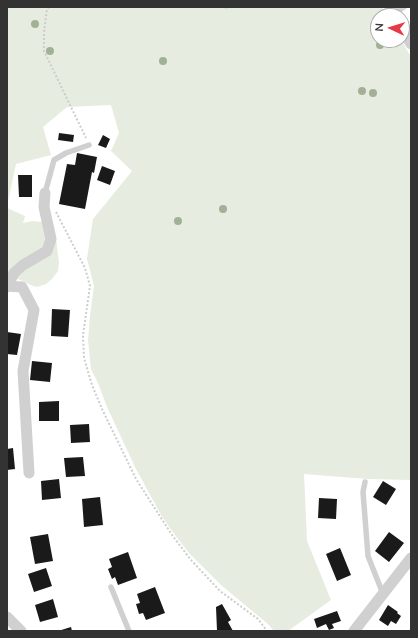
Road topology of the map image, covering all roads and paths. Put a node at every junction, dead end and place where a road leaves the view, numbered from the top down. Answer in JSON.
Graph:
{"nodes":[{"id":1,"x":48,"y":7,"type":"edge"},
{"id":2,"x":89,"y":145,"type":"joint"},
{"id":3,"x":45,"y":193,"type":"joint"},
{"id":4,"x":55,"y":209,"type":"dead end"},
{"id":5,"x":7,"y":287,"type":"edge"},
{"id":6,"x":30,"y":472,"type":"dead end"},
{"id":7,"x":365,"y":482,"type":"dead end"},
{"id":8,"x":411,"y":558,"type":"edge"},
{"id":9,"x":111,"y":586,"type":"dead end"},
{"id":10,"x":383,"y":594,"type":"junction"},
{"id":11,"x":7,"y":617,"type":"edge"},
{"id":12,"x":21,"y":631,"type":"edge"},
{"id":13,"x":129,"y":631,"type":"edge"},
{"id":14,"x":267,"y":631,"type":"edge"},
{"id":15,"x":354,"y":631,"type":"edge"}],
"edges":[{"from":1,"to":2,"type":"path"},
{"from":2,"to":3,"type":"lane"},
{"from":3,"to":5,"type":"street"},
{"from":4,"to":14,"type":"path"},
{"from":5,"to":6,"type":"street"},
{"from":7,"to":10,"type":"lane"},
{"from":8,"to":10,"type":"street"},
{"from":9,"to":13,"type":"lane"},
{"from":10,"to":15,"type":"street"},
{"from":11,"to":12,"type":"street"}]}
